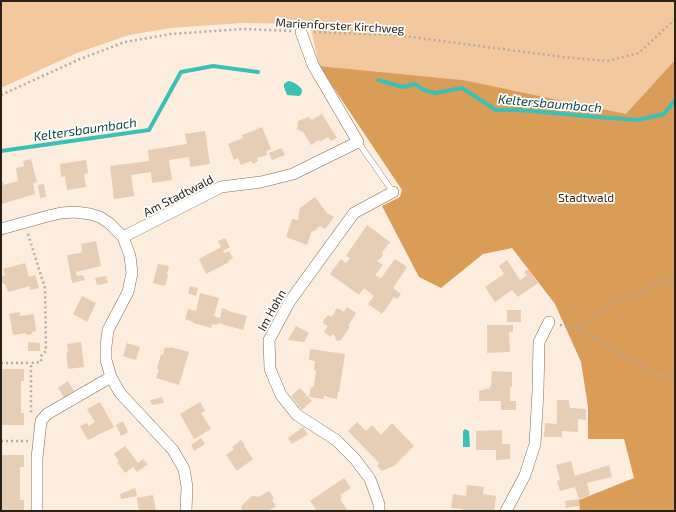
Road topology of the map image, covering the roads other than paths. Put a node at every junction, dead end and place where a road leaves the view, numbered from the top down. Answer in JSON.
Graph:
{"nodes":[{"id":1,"x":301,"y":32,"type":"road end"},
{"id":2,"x":358,"y":142,"type":"junction"},
{"id":3,"x":393,"y":192,"type":"joint"},
{"id":4,"x":1,"y":230,"type":"edge"},
{"id":5,"x":123,"y":237,"type":"junction"},
{"id":6,"x":549,"y":322,"type":"road end"},
{"id":7,"x":111,"y":377,"type":"junction"},
{"id":8,"x":37,"y":511,"type":"edge"},
{"id":9,"x":186,"y":511,"type":"edge"},
{"id":10,"x":379,"y":511,"type":"edge"},
{"id":11,"x":506,"y":511,"type":"edge"}],
"edges":[{"from":1,"to":2,"type":"street"},
{"from":2,"to":3,"type":"lane"},
{"from":2,"to":5,"type":"street","name":"Am Stadtwald"},
{"from":3,"to":10,"type":"street","name":"Im Hohn"},
{"from":4,"to":5,"type":"street"},
{"from":5,"to":7,"type":"street"},
{"from":6,"to":11,"type":"street"},
{"from":7,"to":8,"type":"street"},
{"from":7,"to":9,"type":"street"}]}
